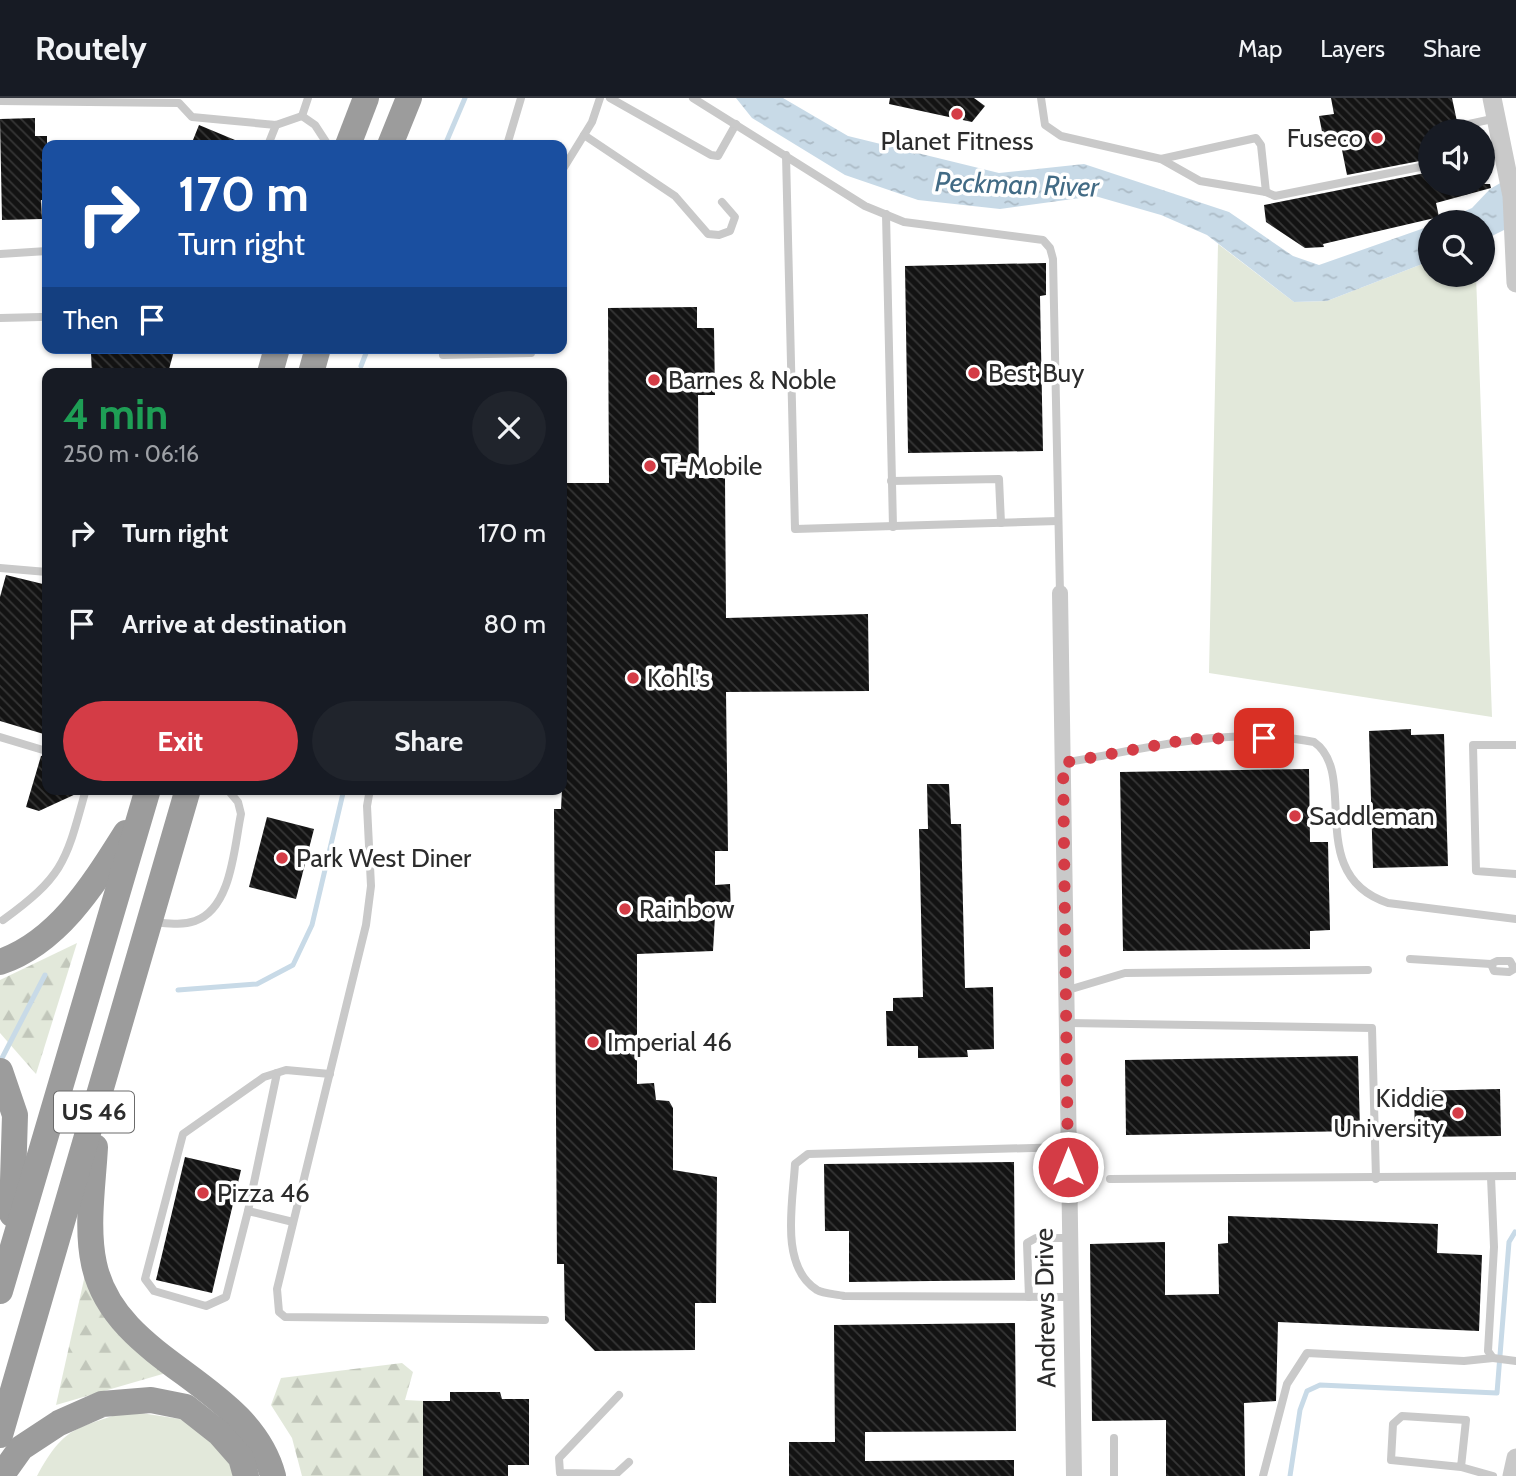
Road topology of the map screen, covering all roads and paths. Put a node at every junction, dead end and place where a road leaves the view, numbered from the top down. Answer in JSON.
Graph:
{"nodes":[{"id":1,"x":308,"y":98,"type":"edge"},
{"id":2,"x":366,"y":98,"type":"edge"},
{"id":3,"x":409,"y":98,"type":"edge"},
{"id":4,"x":521,"y":98,"type":"edge"},
{"id":5,"x":600,"y":98,"type":"edge"},
{"id":6,"x":610,"y":98,"type":"edge"},
{"id":7,"x":693,"y":98,"type":"edge"},
{"id":8,"x":1041,"y":98,"type":"edge"},
{"id":9,"x":1492,"y":98,"type":"edge"},
{"id":10,"x":0,"y":101,"type":"edge"},
{"id":11,"x":302,"y":116,"type":"junction"},
{"id":12,"x":1498,"y":118,"type":"junction"},
{"id":13,"x":1495,"y":119,"type":"edge"},
{"id":14,"x":736,"y":124,"type":"junction"},
{"id":15,"x":276,"y":125,"type":"junction"},
{"id":16,"x":584,"y":135,"type":"junction"},
{"id":17,"x":270,"y":140,"type":"edge"},
{"id":18,"x":325,"y":140,"type":"edge"},
{"id":19,"x":350,"y":140,"type":"edge"},
{"id":20,"x":392,"y":140,"type":"edge"},
{"id":21,"x":508,"y":140,"type":"edge"},
{"id":22,"x":786,"y":155,"type":"junction"},
{"id":23,"x":1161,"y":159,"type":"junction"},
{"id":24,"x":567,"y":164,"type":"edge"},
{"id":25,"x":1418,"y":167,"type":"edge"},
{"id":26,"x":1266,"y":192,"type":"junction"},
{"id":27,"x":722,"y":202,"type":"dead end"},
{"id":28,"x":886,"y":214,"type":"junction"},
{"id":29,"x":42,"y":251,"type":"edge"},
{"id":30,"x":0,"y":254,"type":"edge"},
{"id":31,"x":1516,"y":283,"type":"edge"},
{"id":32,"x":41,"y":317,"type":"dead end"},
{"id":33,"x":0,"y":318,"type":"edge"},
{"id":34,"x":891,"y":481,"type":"junction"},
{"id":35,"x":1058,"y":521,"type":"junction"},
{"id":36,"x":1001,"y":523,"type":"junction"},
{"id":37,"x":893,"y":527,"type":"junction"},
{"id":38,"x":0,"y":568,"type":"edge"},
{"id":39,"x":42,"y":572,"type":"edge"},
{"id":40,"x":1060,"y":593,"type":"joint"},
{"id":41,"x":0,"y":737,"type":"edge"},
{"id":42,"x":1516,"y":745,"type":"edge"},
{"id":43,"x":42,"y":750,"type":"edge"},
{"id":44,"x":1063,"y":763,"type":"junction"},
{"id":45,"x":84,"y":795,"type":"edge"},
{"id":46,"x":186,"y":795,"type":"edge"},
{"id":47,"x":233,"y":795,"type":"edge"},
{"id":48,"x":369,"y":795,"type":"edge"},
{"id":49,"x":145,"y":799,"type":"edge"},
{"id":50,"x":1516,"y":874,"type":"edge"},
{"id":51,"x":1516,"y":919,"type":"edge"},
{"id":52,"x":4,"y":920,"type":"dead end"},
{"id":53,"x":149,"y":922,"type":"junction"},
{"id":54,"x":1410,"y":959,"type":"dead end"},
{"id":55,"x":0,"y":962,"type":"edge"},
{"id":56,"x":1515,"y":968,"type":"edge"},
{"id":57,"x":1368,"y":970,"type":"dead end"},
{"id":58,"x":1068,"y":990,"type":"junction"},
{"id":59,"x":1068,"y":1023,"type":"junction"},
{"id":60,"x":0,"y":1071,"type":"edge"},
{"id":61,"x":276,"y":1073,"type":"junction"},
{"id":62,"x":330,"y":1074,"type":"junction"},
{"id":63,"x":98,"y":1098,"type":"junction"},
{"id":64,"x":1068,"y":1147,"type":"junction"},
{"id":65,"x":1516,"y":1176,"type":"edge"},
{"id":66,"x":1491,"y":1177,"type":"junction"},
{"id":67,"x":1110,"y":1179,"type":"dead end"},
{"id":68,"x":1376,"y":1179,"type":"junction"},
{"id":69,"x":248,"y":1211,"type":"junction"},
{"id":70,"x":293,"y":1222,"type":"junction"},
{"id":71,"x":1069,"y":1238,"type":"junction"},
{"id":72,"x":9,"y":1259,"type":"junction"},
{"id":73,"x":0,"y":1291,"type":"edge"},
{"id":74,"x":1029,"y":1297,"type":"junction"},
{"id":75,"x":1069,"y":1297,"type":"junction"},
{"id":76,"x":545,"y":1320,"type":"dead end"},
{"id":77,"x":1493,"y":1358,"type":"junction"},
{"id":78,"x":1516,"y":1361,"type":"edge"},
{"id":79,"x":620,"y":1395,"type":"dead end"},
{"id":80,"x":0,"y":1435,"type":"edge"},
{"id":81,"x":1114,"y":1438,"type":"dead end"},
{"id":82,"x":1516,"y":1458,"type":"edge"},
{"id":83,"x":629,"y":1461,"type":"dead end"},
{"id":84,"x":1461,"y":1466,"type":"junction"},
{"id":85,"x":1,"y":1476,"type":"edge"},
{"id":86,"x":246,"y":1476,"type":"edge"},
{"id":87,"x":273,"y":1476,"type":"edge"},
{"id":88,"x":1074,"y":1476,"type":"edge"},
{"id":89,"x":1114,"y":1476,"type":"edge"},
{"id":90,"x":1263,"y":1476,"type":"edge"},
{"id":91,"x":1493,"y":1476,"type":"edge"},
{"id":92,"x":1512,"y":1476,"type":"edge"}],
"edges":[{"from":1,"to":11,"type":"lane"},
{"from":2,"to":19,"type":"highway"},
{"from":3,"to":20,"type":"highway"},
{"from":4,"to":21,"type":"lane"},
{"from":5,"to":16,"type":"lane"},
{"from":6,"to":14,"type":"lane"},
{"from":7,"to":14,"type":"lane"},
{"from":8,"to":23,"type":"lane"},
{"from":9,"to":12,"type":"street"},
{"from":10,"to":15,"type":"lane"},
{"from":11,"to":15,"type":"lane"},
{"from":11,"to":18,"type":"lane"},
{"from":12,"to":13,"type":"lane"},
{"from":12,"to":31,"type":"street"},
{"from":14,"to":22,"type":"lane"},
{"from":15,"to":17,"type":"lane"},
{"from":16,"to":24,"type":"lane"},
{"from":16,"to":27,"type":"lane"},
{"from":22,"to":28,"type":"lane"},
{"from":22,"to":37,"type":"lane"},
{"from":23,"to":26,"type":"lane"},
{"from":23,"to":26,"type":"lane"},
{"from":25,"to":26,"type":"lane"},
{"from":28,"to":34,"type":"lane"},
{"from":28,"to":35,"type":"lane"},
{"from":29,"to":30,"type":"lane"},
{"from":32,"to":33,"type":"lane"},
{"from":34,"to":36,"type":"lane"},
{"from":34,"to":37,"type":"lane"},
{"from":35,"to":36,"type":"lane"},
{"from":35,"to":40,"type":"lane"},
{"from":36,"to":37,"type":"lane"},
{"from":38,"to":39,"type":"lane"},
{"from":40,"to":44,"type":"street","name":"Andrews Drive"},
{"from":41,"to":43,"type":"lane"},
{"from":42,"to":50,"type":"lane"},
{"from":44,"to":51,"type":"lane"},
{"from":44,"to":58,"type":"street","name":"Andrews Drive"},
{"from":45,"to":52,"type":"lane"},
{"from":46,"to":53,"type":"highway","number":"US 46"},
{"from":47,"to":53,"type":"lane"},
{"from":48,"to":62,"type":"lane"},
{"from":49,"to":55,"type":"highway"},
{"from":49,"to":72,"type":"highway","number":"US 46"},
{"from":53,"to":63,"type":"highway","number":"US 46"},
{"from":54,"to":56,"type":"lane"},
{"from":57,"to":58,"type":"lane"},
{"from":58,"to":59,"type":"street","name":"Andrews Drive"},
{"from":59,"to":64,"type":"street","name":"Andrews Drive"},
{"from":59,"to":68,"type":"lane"},
{"from":60,"to":72,"type":"highway"},
{"from":61,"to":62,"type":"lane"},
{"from":61,"to":69,"type":"lane"},
{"from":61,"to":69,"type":"lane"},
{"from":62,"to":70,"type":"lane"},
{"from":63,"to":80,"type":"highway","number":"US 46"},
{"from":63,"to":87,"type":"highway"},
{"from":64,"to":71,"type":"street","name":"Andrews Drive"},
{"from":64,"to":74,"type":"lane"},
{"from":65,"to":66,"type":"lane"},
{"from":66,"to":68,"type":"lane"},
{"from":66,"to":77,"type":"lane"},
{"from":67,"to":68,"type":"lane"},
{"from":69,"to":70,"type":"lane"},
{"from":70,"to":76,"type":"lane"},
{"from":71,"to":74,"type":"lane"},
{"from":71,"to":75,"type":"street","name":"Andrews Drive"},
{"from":72,"to":73,"type":"highway","number":"US 46"},
{"from":74,"to":75,"type":"lane"},
{"from":75,"to":88,"type":"street","name":"Andrews Drive"},
{"from":77,"to":78,"type":"lane"},
{"from":77,"to":90,"type":"lane"},
{"from":79,"to":83,"type":"lane"},
{"from":81,"to":89,"type":"lane"},
{"from":82,"to":92,"type":"street"},
{"from":84,"to":84,"type":"lane"},
{"from":84,"to":91,"type":"lane"},
{"from":85,"to":86,"type":"highway"}]}
